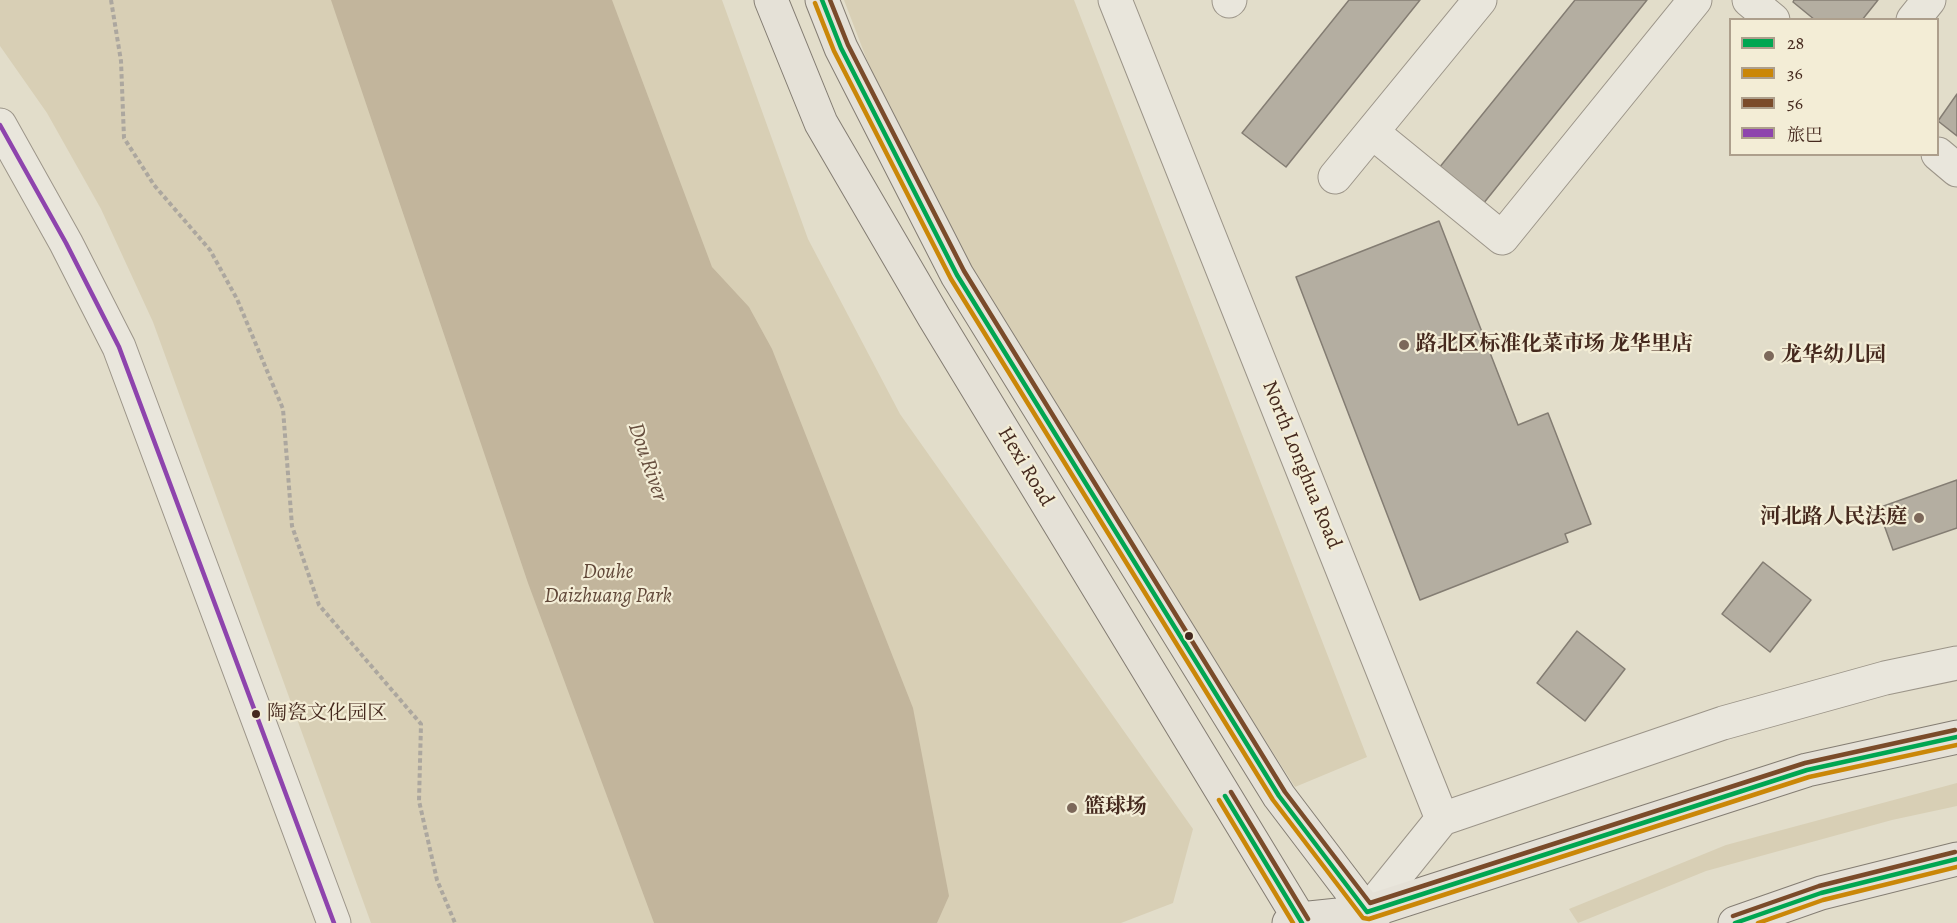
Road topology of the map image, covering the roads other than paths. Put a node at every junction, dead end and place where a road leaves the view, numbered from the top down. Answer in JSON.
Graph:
{"nodes":[{"id":1,"x":771,"y":0,"type":"edge"},
{"id":2,"x":822,"y":0,"type":"edge"},
{"id":3,"x":1115,"y":0,"type":"edge"},
{"id":4,"x":1480,"y":0,"type":"edge"},
{"id":5,"x":1695,"y":0,"type":"edge"},
{"id":6,"x":1749,"y":0,"type":"edge"},
{"id":7,"x":1929,"y":0,"type":"edge"},
{"id":8,"x":1771,"y":18,"type":"edge"},
{"id":9,"x":1915,"y":18,"type":"edge"},
{"id":10,"x":0,"y":125,"type":"edge"},
{"id":11,"x":1372,"y":132,"type":"junction"},
{"id":12,"x":1939,"y":155,"type":"edge"},
{"id":13,"x":1957,"y":170,"type":"edge"},
{"id":14,"x":1335,"y":177,"type":"dead end"},
{"id":15,"x":1957,"y":663,"type":"edge"},
{"id":16,"x":1957,"y":737,"type":"edge"},
{"id":17,"x":1442,"y":819,"type":"junction"},
{"id":18,"x":1957,"y":859,"type":"edge"},
{"id":19,"x":1370,"y":918,"type":"edge"},
{"id":20,"x":1297,"y":922,"type":"edge"},
{"id":21,"x":334,"y":923,"type":"edge"},
{"id":22,"x":1735,"y":923,"type":"edge"}],
"edges":[{"from":1,"to":20,"type":"main road","name":"Hexi Road"},
{"from":2,"to":19,"type":"main road","name":"Hexi Road"},
{"from":3,"to":17,"type":"street","name":"North Longhua Road"},
{"from":4,"to":11,"type":"street"},
{"from":5,"to":11,"type":"street"},
{"from":6,"to":8,"type":"street"},
{"from":7,"to":9,"type":"street"},
{"from":10,"to":21,"type":"street"},
{"from":11,"to":14,"type":"street"},
{"from":12,"to":13,"type":"street"},
{"from":15,"to":17,"type":"street"},
{"from":16,"to":19,"type":"main road"},
{"from":17,"to":19,"type":"street"},
{"from":18,"to":22,"type":"main road"},
{"from":19,"to":20,"type":"main road"}]}
